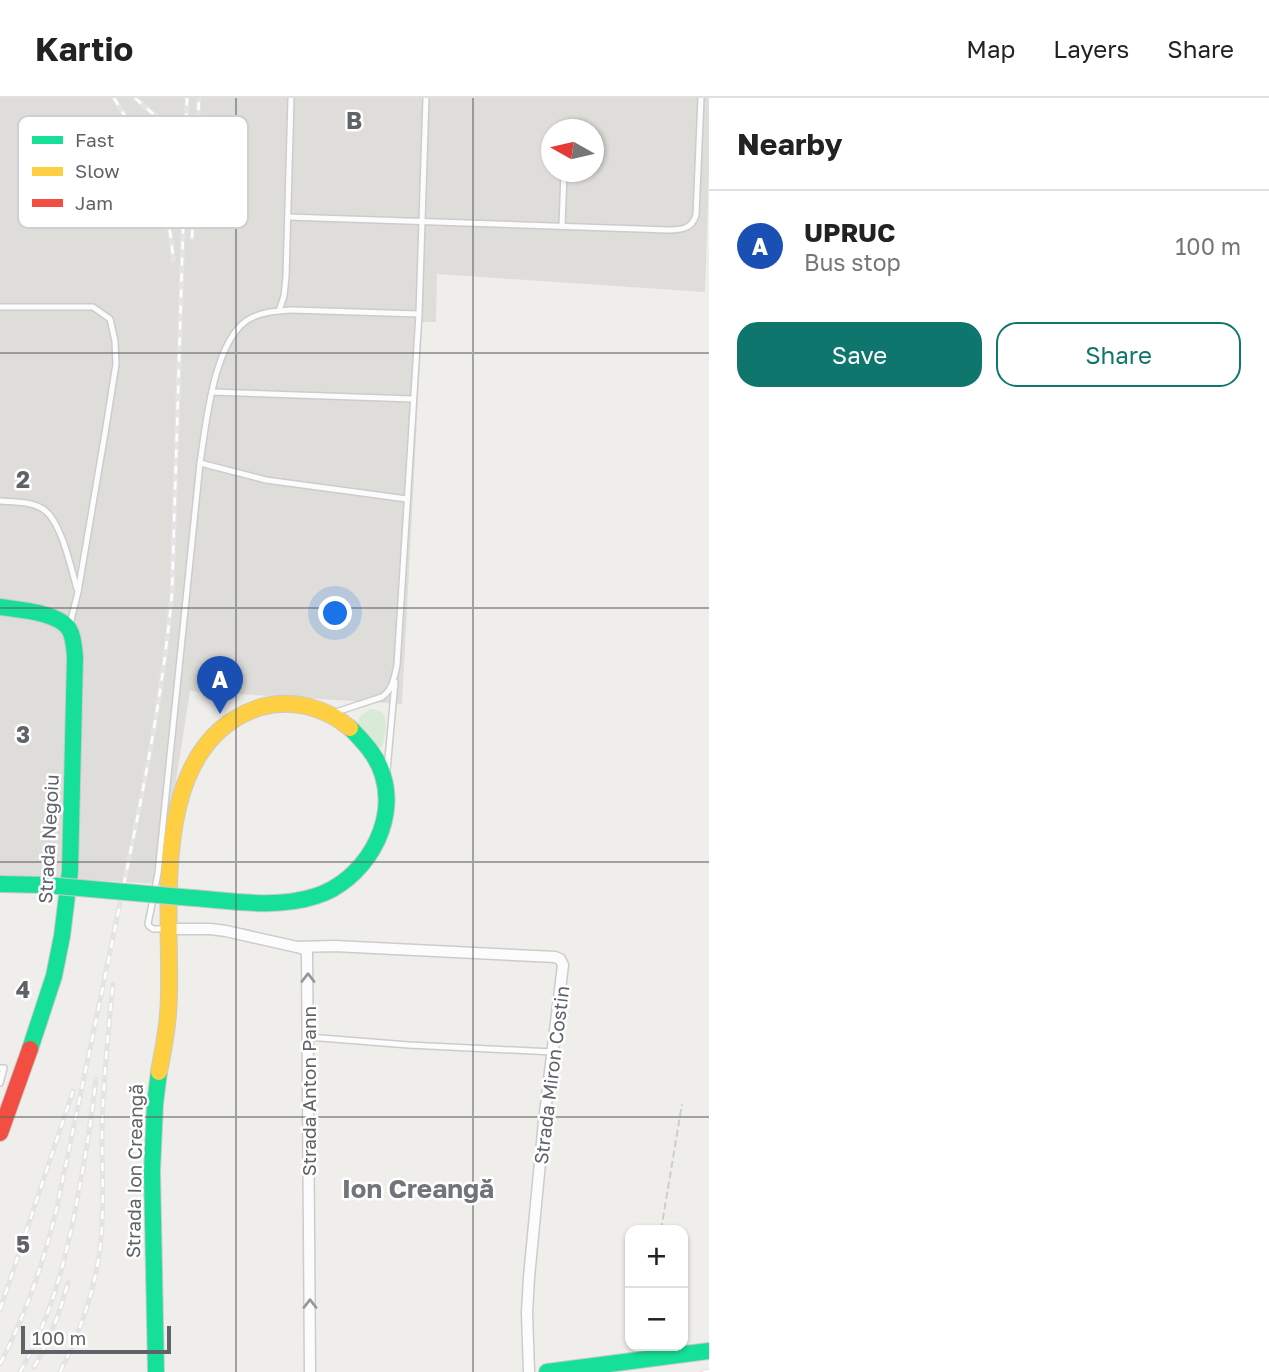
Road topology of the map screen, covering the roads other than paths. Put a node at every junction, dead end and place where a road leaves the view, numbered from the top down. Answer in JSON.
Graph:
{"nodes":[{"id":1,"x":291,"y":98,"type":"edge"},
{"id":2,"x":426,"y":98,"type":"edge"},
{"id":3,"x":701,"y":98,"type":"edge"},
{"id":4,"x":564,"y":182,"type":"edge"},
{"id":5,"x":288,"y":217,"type":"junction"},
{"id":6,"x":422,"y":221,"type":"junction"},
{"id":7,"x":562,"y":226,"type":"junction"},
{"id":8,"x":0,"y":307,"type":"edge"},
{"id":9,"x":279,"y":311,"type":"junction"},
{"id":10,"x":419,"y":314,"type":"junction"},
{"id":11,"x":212,"y":392,"type":"junction"},
{"id":12,"x":413,"y":399,"type":"junction"},
{"id":13,"x":200,"y":463,"type":"junction"},
{"id":14,"x":407,"y":499,"type":"junction"},
{"id":15,"x":0,"y":501,"type":"edge"},
{"id":16,"x":78,"y":592,"type":"junction"},
{"id":17,"x":0,"y":607,"type":"edge"},
{"id":18,"x":69,"y":629,"type":"junction"},
{"id":19,"x":397,"y":665,"type":"junction"},
{"id":20,"x":331,"y":713,"type":"junction"},
{"id":21,"x":386,"y":783,"type":"junction"},
{"id":22,"x":0,"y":884,"type":"edge"},
{"id":23,"x":168,"y":929,"type":"junction"},
{"id":24,"x":297,"y":947,"type":"junction"},
{"id":25,"x":308,"y":1037,"type":"junction"},
{"id":26,"x":553,"y":1052,"type":"junction"},
{"id":27,"x":0,"y":1068,"type":"edge"},
{"id":28,"x":0,"y":1083,"type":"edge"},
{"id":29,"x":2,"y":1124,"type":"edge"},
{"id":30,"x":709,"y":1351,"type":"edge"},
{"id":31,"x":156,"y":1372,"type":"edge"},
{"id":32,"x":310,"y":1372,"type":"edge"},
{"id":33,"x":529,"y":1372,"type":"edge"},
{"id":34,"x":547,"y":1372,"type":"edge"}],
"edges":[{"from":1,"to":5,"type":"lane"},
{"from":2,"to":6,"type":"lane"},
{"from":3,"to":7,"type":"lane"},
{"from":4,"to":7,"type":"lane"},
{"from":5,"to":6,"type":"lane"},
{"from":5,"to":9,"type":"lane"},
{"from":6,"to":7,"type":"lane"},
{"from":6,"to":10,"type":"lane"},
{"from":8,"to":16,"type":"lane"},
{"from":9,"to":10,"type":"lane"},
{"from":9,"to":11,"type":"lane"},
{"from":10,"to":12,"type":"lane"},
{"from":11,"to":12,"type":"lane"},
{"from":11,"to":13,"type":"lane"},
{"from":12,"to":14,"type":"lane"},
{"from":13,"to":14,"type":"lane"},
{"from":13,"to":23,"type":"lane"},
{"from":14,"to":19,"type":"lane"},
{"from":15,"to":16,"type":"lane"},
{"from":16,"to":18,"type":"lane"},
{"from":17,"to":18,"type":"main road"},
{"from":18,"to":29,"type":"main road","name":"Strada Negoiu"},
{"from":19,"to":20,"type":"lane"},
{"from":19,"to":21,"type":"lane"},
{"from":20,"to":21,"type":"main road"},
{"from":20,"to":23,"type":"main road","name":"Strada Ion Creangă"},
{"from":21,"to":22,"type":"main road","bridge":true},
{"from":23,"to":24,"type":"street"},
{"from":23,"to":31,"type":"main road","name":"Strada Ion Creangă"},
{"from":25,"to":24,"type":"street","name":"Strada Anton Pann","one_way":true},
{"from":24,"to":26,"type":"street","name":"Strada Miron Costin"},
{"from":25,"to":26,"type":"lane"},
{"from":32,"to":25,"type":"street","name":"Strada Anton Pann","one_way":true},
{"from":26,"to":33,"type":"street","name":"Strada Miron Costin"},
{"from":27,"to":28,"type":"lane"},
{"from":30,"to":34,"type":"main road"}]}
